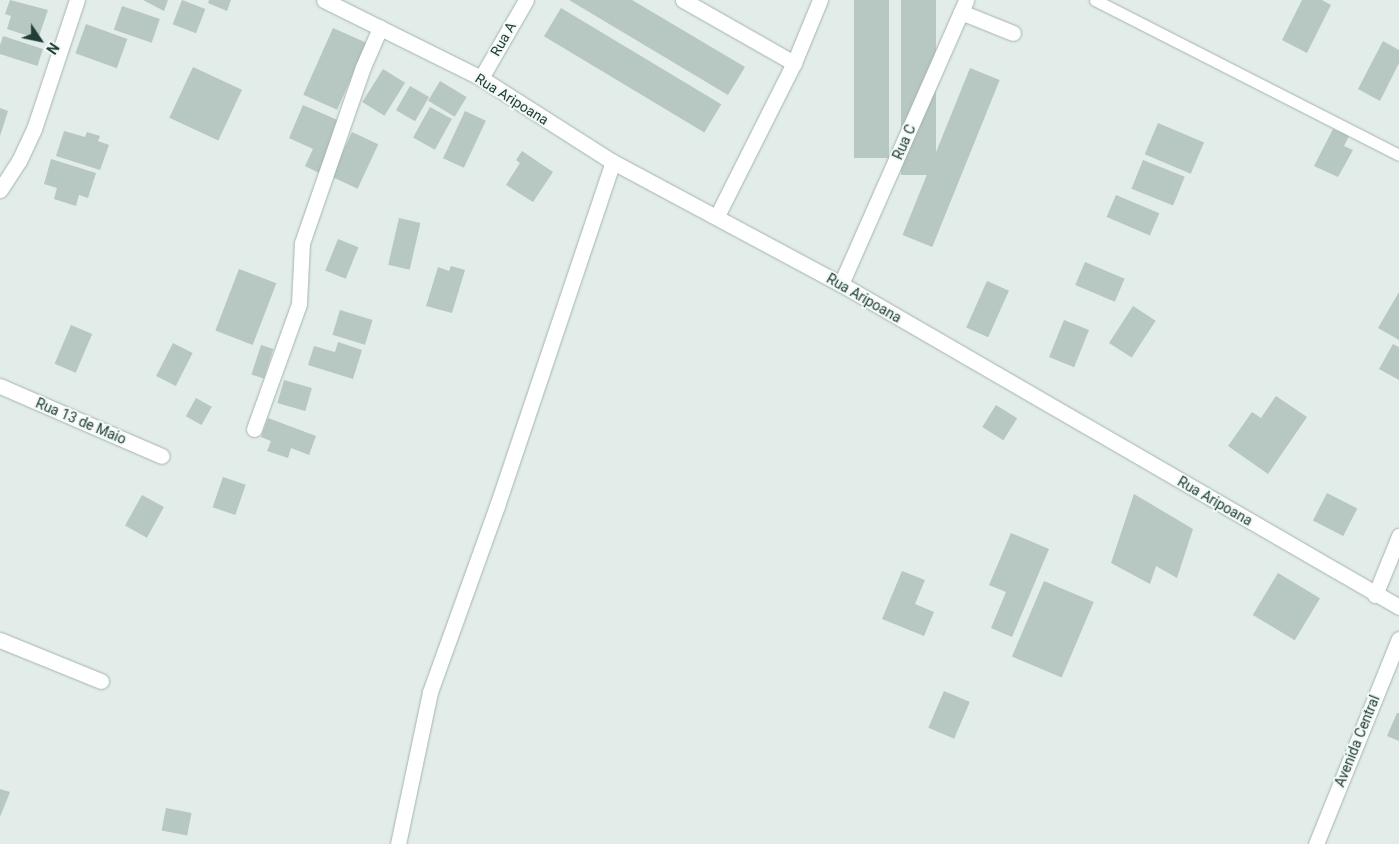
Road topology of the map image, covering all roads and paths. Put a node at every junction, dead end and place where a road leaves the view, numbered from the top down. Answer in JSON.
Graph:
{"nodes":[{"id":1,"x":77,"y":0,"type":"edge"},
{"id":2,"x":324,"y":0,"type":"edge"},
{"id":3,"x":526,"y":0,"type":"edge"},
{"id":4,"x":683,"y":0,"type":"edge"},
{"id":5,"x":820,"y":0,"type":"edge"},
{"id":6,"x":1095,"y":0,"type":"edge"},
{"id":7,"x":963,"y":6,"type":"edge"},
{"id":8,"x":380,"y":28,"type":"junction"},
{"id":9,"x":1013,"y":33,"type":"dead end"},
{"id":10,"x":794,"y":64,"type":"junction"},
{"id":11,"x":481,"y":78,"type":"junction"},
{"id":12,"x":1399,"y":155,"type":"edge"},
{"id":13,"x":613,"y":162,"type":"junction"},
{"id":14,"x":0,"y":190,"type":"edge"},
{"id":15,"x":717,"y":216,"type":"junction"},
{"id":16,"x":841,"y":284,"type":"junction"},
{"id":17,"x":0,"y":386,"type":"edge"},
{"id":18,"x":254,"y":429,"type":"dead end"},
{"id":19,"x":162,"y":456,"type":"dead end"},
{"id":20,"x":1399,"y":536,"type":"edge"},
{"id":21,"x":1375,"y":595,"type":"junction"},
{"id":22,"x":1399,"y":607,"type":"edge"},
{"id":23,"x":1399,"y":639,"type":"edge"},
{"id":24,"x":0,"y":640,"type":"edge"},
{"id":25,"x":100,"y":681,"type":"dead end"},
{"id":26,"x":398,"y":844,"type":"edge"},
{"id":27,"x":1316,"y":844,"type":"edge"}],
"edges":[{"from":1,"to":14,"type":"street"},
{"from":2,"to":8,"type":"street","name":"Rua Aripoana"},
{"from":3,"to":11,"type":"street","name":"Rua A"},
{"from":4,"to":10,"type":"street"},
{"from":5,"to":10,"type":"street"},
{"from":6,"to":12,"type":"lane"},
{"from":7,"to":9,"type":"street"},
{"from":7,"to":16,"type":"street","name":"Rua C"},
{"from":8,"to":11,"type":"street","name":"Rua Aripoana"},
{"from":8,"to":18,"type":"street"},
{"from":10,"to":15,"type":"street"},
{"from":11,"to":13,"type":"street","name":"Rua Aripoana"},
{"from":13,"to":15,"type":"street","name":"Rua Aripoana"},
{"from":13,"to":26,"type":"street"},
{"from":15,"to":16,"type":"street","name":"Rua Aripoana"},
{"from":16,"to":21,"type":"street","name":"Rua Aripoana"},
{"from":17,"to":19,"type":"street","name":"Rua 13 de Maio"},
{"from":20,"to":21,"type":"street"},
{"from":21,"to":22,"type":"street","name":"Rua Aripoana"},
{"from":23,"to":27,"type":"street","name":"Avenida Central"},
{"from":24,"to":25,"type":"street"}]}
